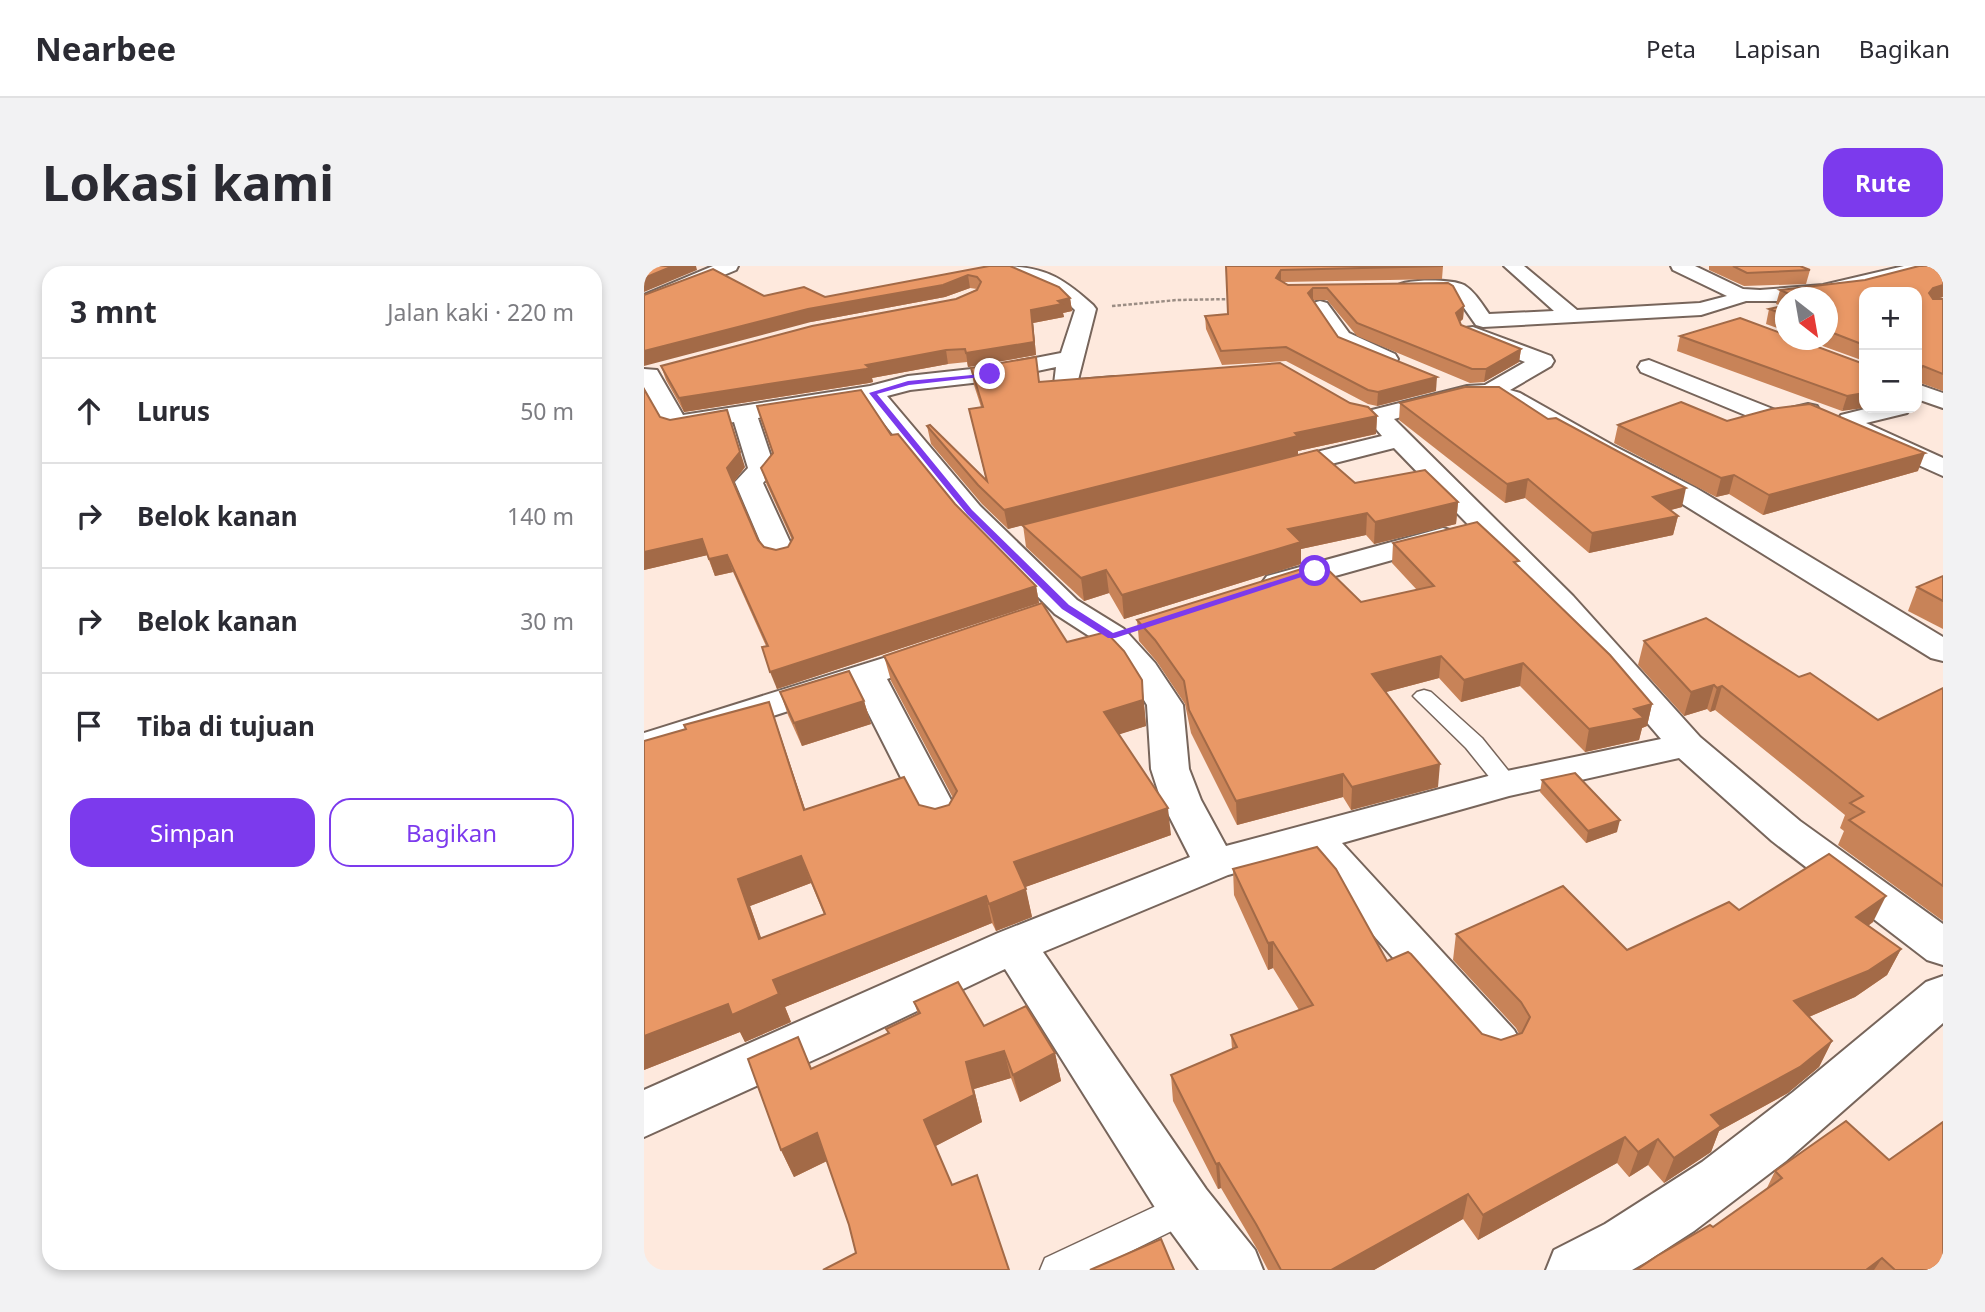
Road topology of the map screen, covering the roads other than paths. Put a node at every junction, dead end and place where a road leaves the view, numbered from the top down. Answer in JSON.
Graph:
{"nodes":[{"id":1,"x":729,"y":266,"type":"edge"},
{"id":2,"x":1006,"y":266,"type":"edge"},
{"id":3,"x":1513,"y":266,"type":"edge"},
{"id":4,"x":1680,"y":266,"type":"edge"},
{"id":5,"x":1916,"y":266,"type":"edge"},
{"id":6,"x":1383,"y":288,"type":"edge"},
{"id":7,"x":1321,"y":295,"type":"edge"},
{"id":8,"x":1738,"y":295,"type":"junction"},
{"id":9,"x":644,"y":302,"type":"edge"},
{"id":10,"x":1700,"y":309,"type":"junction"},
{"id":11,"x":1572,"y":316,"type":"junction"},
{"id":12,"x":1483,"y":321,"type":"junction"},
{"id":13,"x":1738,"y":323,"type":"edge"},
{"id":14,"x":1071,"y":359,"type":"junction"},
{"id":15,"x":1649,"y":367,"type":"dead end"},
{"id":16,"x":1407,"y":368,"type":"edge"},
{"id":17,"x":654,"y":373,"type":"edge"},
{"id":18,"x":1431,"y":378,"type":"edge"},
{"id":19,"x":1131,"y":382,"type":"edge"},
{"id":20,"x":872,"y":393,"type":"junction"},
{"id":21,"x":1478,"y":393,"type":"junction"},
{"id":22,"x":744,"y":413,"type":"junction"},
{"id":23,"x":1878,"y":413,"type":"edge"},
{"id":24,"x":1847,"y":424,"type":"junction"},
{"id":25,"x":1400,"y":439,"type":"junction"},
{"id":26,"x":1943,"y":468,"type":"edge"},
{"id":27,"x":1251,"y":476,"type":"edge"},
{"id":28,"x":1486,"y":528,"type":"junction"},
{"id":29,"x":781,"y":555,"type":"edge"},
{"id":30,"x":1252,"y":592,"type":"edge"},
{"id":31,"x":1066,"y":607,"type":"junction"},
{"id":32,"x":1026,"y":620,"type":"edge"},
{"id":33,"x":973,"y":639,"type":"edge"},
{"id":34,"x":1943,"y":651,"type":"edge"},
{"id":35,"x":867,"y":675,"type":"junction"},
{"id":36,"x":1424,"y":696,"type":"dead end"},
{"id":37,"x":1687,"y":745,"type":"junction"},
{"id":38,"x":644,"y":746,"type":"edge"},
{"id":39,"x":1507,"y":784,"type":"junction"},
{"id":40,"x":941,"y":819,"type":"edge"},
{"id":41,"x":1312,"y":836,"type":"junction"},
{"id":42,"x":1214,"y":864,"type":"junction"},
{"id":43,"x":1014,"y":945,"type":"junction"},
{"id":44,"x":1943,"y":948,"type":"edge"},
{"id":45,"x":1943,"y":995,"type":"edge"},
{"id":46,"x":1497,"y":1044,"type":"edge"},
{"id":47,"x":644,"y":1114,"type":"edge"},
{"id":48,"x":1186,"y":1208,"type":"junction"},
{"id":49,"x":1058,"y":1270,"type":"edge"},
{"id":50,"x":1234,"y":1270,"type":"edge"},
{"id":51,"x":1575,"y":1270,"type":"edge"}],
"edges":[{"from":1,"to":9,"type":"street"},
{"from":2,"to":14,"type":"street"},
{"from":3,"to":11,"type":"street"},
{"from":4,"to":8,"type":"street"},
{"from":5,"to":8,"type":"street"},
{"from":6,"to":12,"type":"street"},
{"from":7,"to":16,"type":"street"},
{"from":8,"to":10,"type":"street"},
{"from":10,"to":11,"type":"street"},
{"from":10,"to":13,"type":"street"},
{"from":11,"to":12,"type":"street"},
{"from":12,"to":21,"type":"street"},
{"from":14,"to":19,"type":"street"},
{"from":14,"to":20,"type":"street"},
{"from":15,"to":24,"type":"street"},
{"from":17,"to":22,"type":"street"},
{"from":18,"to":21,"type":"street"},
{"from":20,"to":22,"type":"street"},
{"from":20,"to":31,"type":"street"},
{"from":21,"to":25,"type":"street"},
{"from":21,"to":34,"type":"street"},
{"from":22,"to":29,"type":"street"},
{"from":23,"to":24,"type":"street"},
{"from":24,"to":26,"type":"street"},
{"from":25,"to":27,"type":"street"},
{"from":25,"to":28,"type":"street"},
{"from":28,"to":30,"type":"street"},
{"from":28,"to":37,"type":"street"},
{"from":31,"to":32,"type":"street"},
{"from":31,"to":42,"type":"street"},
{"from":33,"to":35,"type":"street"},
{"from":35,"to":38,"type":"street"},
{"from":35,"to":40,"type":"street"},
{"from":36,"to":39,"type":"lane"},
{"from":37,"to":39,"type":"street"},
{"from":37,"to":44,"type":"street"},
{"from":39,"to":41,"type":"street"},
{"from":41,"to":42,"type":"street"},
{"from":41,"to":46,"type":"street"},
{"from":42,"to":43,"type":"street"},
{"from":43,"to":47,"type":"street"},
{"from":43,"to":48,"type":"street"},
{"from":45,"to":51,"type":"street"},
{"from":48,"to":49,"type":"lane"},
{"from":48,"to":50,"type":"street"}]}
